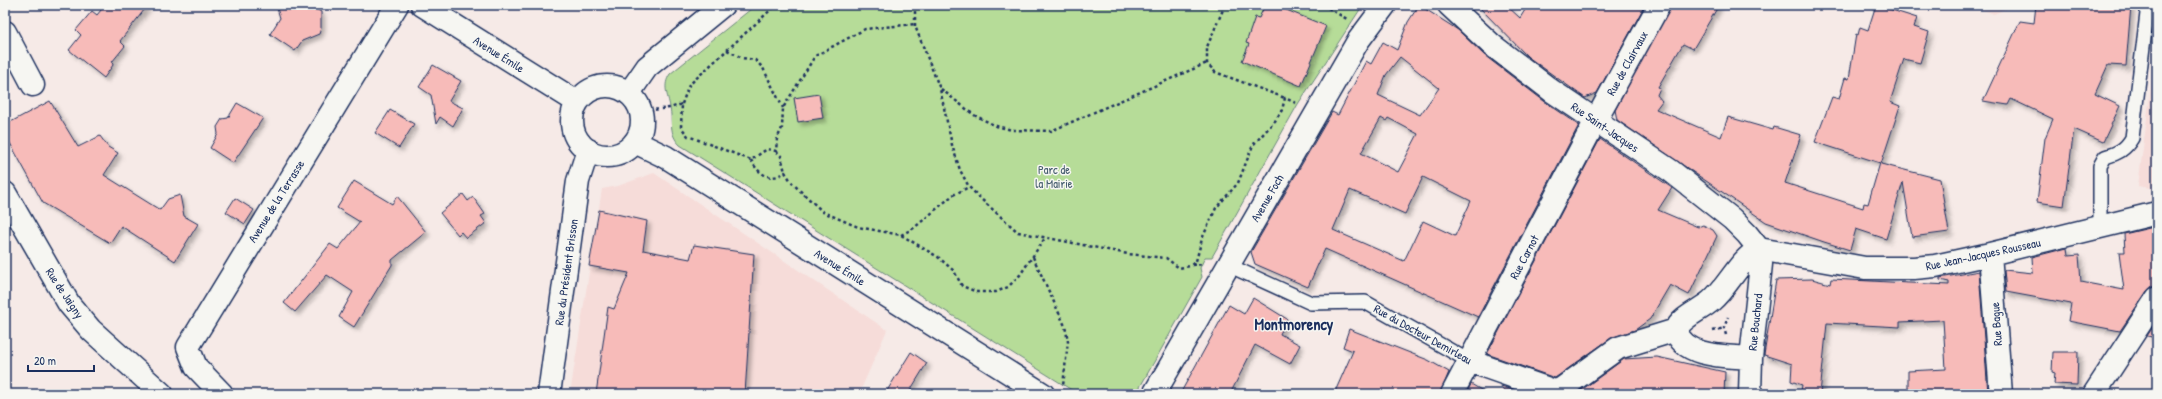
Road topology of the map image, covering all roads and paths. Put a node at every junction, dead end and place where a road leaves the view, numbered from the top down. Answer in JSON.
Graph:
{"nodes":[{"id":1,"x":397,"y":5,"type":"edge"},
{"id":2,"x":422,"y":5,"type":"edge"},
{"id":3,"x":723,"y":5,"type":"edge"},
{"id":4,"x":776,"y":5,"type":"edge"},
{"id":5,"x":915,"y":5,"type":"edge"},
{"id":6,"x":1225,"y":5,"type":"edge"},
{"id":7,"x":1323,"y":5,"type":"edge"},
{"id":8,"x":1385,"y":5,"type":"edge"},
{"id":9,"x":1449,"y":5,"type":"edge"},
{"id":10,"x":1659,"y":5,"type":"edge"},
{"id":11,"x":2148,"y":5,"type":"edge"},
{"id":12,"x":915,"y":24,"type":"junction"},
{"id":13,"x":1366,"y":31,"type":"junction"},
{"id":14,"x":5,"y":32,"type":"edge"},
{"id":15,"x":727,"y":50,"type":"junction"},
{"id":16,"x":1207,"y":63,"type":"junction"},
{"id":17,"x":33,"y":85,"type":"dead end"},
{"id":18,"x":940,"y":89,"type":"junction"},
{"id":19,"x":629,"y":93,"type":"junction"},
{"id":20,"x":1285,"y":98,"type":"junction"},
{"id":21,"x":577,"y":102,"type":"junction"},
{"id":22,"x":682,"y":104,"type":"junction"},
{"id":23,"x":783,"y":108,"type":"junction"},
{"id":24,"x":641,"y":111,"type":"junction"},
{"id":25,"x":1317,"y":112,"type":"junction"},
{"id":26,"x":1596,"y":120,"type":"junction"},
{"id":27,"x":635,"y":142,"type":"junction"},
{"id":28,"x":588,"y":150,"type":"junction"},
{"id":29,"x":776,"y":151,"type":"junction"},
{"id":30,"x":751,"y":160,"type":"junction"},
{"id":31,"x":785,"y":172,"type":"junction"},
{"id":32,"x":969,"y":187,"type":"junction"},
{"id":33,"x":5,"y":193,"type":"edge"},
{"id":34,"x":2157,"y":212,"type":"edge"},
{"id":35,"x":2100,"y":227,"type":"junction"},
{"id":36,"x":901,"y":235,"type":"junction"},
{"id":37,"x":1045,"y":238,"type":"junction"},
{"id":38,"x":1759,"y":249,"type":"junction"},
{"id":39,"x":1990,"y":254,"type":"junction"},
{"id":40,"x":1033,"y":256,"type":"junction"},
{"id":41,"x":1228,"y":266,"type":"junction"},
{"id":42,"x":2157,"y":298,"type":"edge"},
{"id":43,"x":1676,"y":330,"type":"junction"},
{"id":44,"x":1751,"y":358,"type":"junction"},
{"id":45,"x":1469,"y":360,"type":"junction"},
{"id":46,"x":1053,"y":392,"type":"edge"},
{"id":47,"x":162,"y":394,"type":"edge"},
{"id":48,"x":222,"y":394,"type":"edge"},
{"id":49,"x":549,"y":394,"type":"edge"},
{"id":50,"x":1154,"y":394,"type":"edge"},
{"id":51,"x":1452,"y":394,"type":"edge"},
{"id":52,"x":1750,"y":394,"type":"edge"},
{"id":53,"x":2001,"y":394,"type":"edge"},
{"id":54,"x":2094,"y":394,"type":"edge"}],
"edges":[{"from":1,"to":48,"type":"street","name":"Avenue de la Terrasse"},
{"from":2,"to":21,"type":"street","name":"Avenue Émile"},
{"from":3,"to":19,"type":"street"},
{"from":4,"to":15,"type":"path"},
{"from":5,"to":12,"type":"path"},
{"from":6,"to":16,"type":"path"},
{"from":7,"to":13,"type":"path"},
{"from":8,"to":13,"type":"street","name":"Avenue Foch"},
{"from":9,"to":26,"type":"street","name":"Rue Saint-Jacques"},
{"from":10,"to":26,"type":"street","name":"Rue de Clairvaux"},
{"from":11,"to":35,"type":"lane"},
{"from":12,"to":18,"type":"path"},
{"from":12,"to":23,"type":"path"},
{"from":13,"to":25,"type":"street","name":"Avenue Foch"},
{"from":14,"to":17,"type":"street"},
{"from":15,"to":22,"type":"path"},
{"from":15,"to":23,"type":"path"},
{"from":16,"to":18,"type":"path"},
{"from":16,"to":20,"type":"path"},
{"from":18,"to":32,"type":"path"},
{"from":19,"to":21,"type":"street"},
{"from":19,"to":24,"type":"street"},
{"from":20,"to":25,"type":"path"},
{"from":20,"to":37,"type":"path"},
{"from":21,"to":28,"type":"street"},
{"from":22,"to":24,"type":"path"},
{"from":22,"to":30,"type":"path"},
{"from":23,"to":29,"type":"path"},
{"from":24,"to":27,"type":"street"},
{"from":25,"to":41,"type":"street","name":"Avenue Foch"},
{"from":26,"to":38,"type":"street","name":"Rue Saint-Jacques"},
{"from":26,"to":45,"type":"street","name":"Rue Carnot"},
{"from":27,"to":28,"type":"street"},
{"from":27,"to":46,"type":"street","name":"Avenue Émile"},
{"from":28,"to":49,"type":"street","name":"Rue du Président Brisson"},
{"from":29,"to":30,"type":"path"},
{"from":29,"to":31,"type":"path"},
{"from":30,"to":31,"type":"path"},
{"from":31,"to":36,"type":"path"},
{"from":32,"to":36,"type":"path"},
{"from":32,"to":37,"type":"path"},
{"from":33,"to":47,"type":"street","name":"Rue de Jaigny"},
{"from":34,"to":35,"type":"street","name":"Rue Jean-Jacques Rousseau"},
{"from":35,"to":39,"type":"street","name":"Rue Jean-Jacques Rousseau"},
{"from":36,"to":40,"type":"path"},
{"from":37,"to":40,"type":"path"},
{"from":38,"to":39,"type":"street","name":"Rue Jean-Jacques Rousseau"},
{"from":38,"to":43,"type":"street"},
{"from":38,"to":44,"type":"street","name":"Rue Bouchard"},
{"from":39,"to":53,"type":"street","name":"Rue Bague"},
{"from":40,"to":46,"type":"path"},
{"from":41,"to":45,"type":"lane","name":"Rue du Docteur Demirleau"},
{"from":41,"to":50,"type":"street","name":"Avenue Foch"},
{"from":42,"to":54,"type":"street"},
{"from":43,"to":44,"type":"street"},
{"from":43,"to":45,"type":"street","name":"Rue du Docteur Demirleau"},
{"from":44,"to":52,"type":"street","name":"Rue Bouchard"},
{"from":45,"to":51,"type":"street","name":"Rue Carnot"}]}
